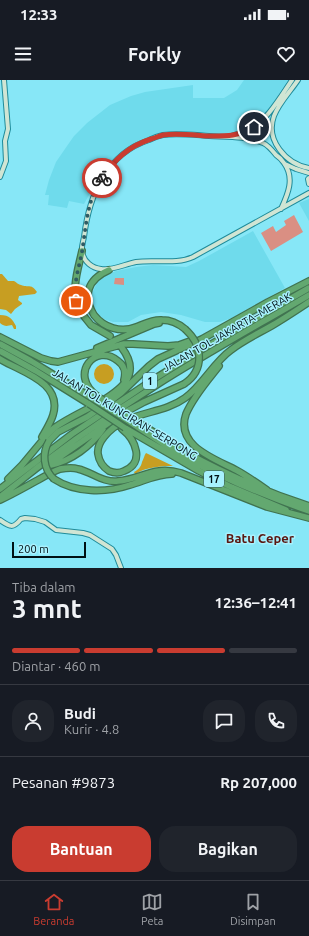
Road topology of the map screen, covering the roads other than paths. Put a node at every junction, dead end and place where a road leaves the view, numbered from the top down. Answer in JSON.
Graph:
{"nodes":[{"id":1,"x":4,"y":80,"type":"edge"},
{"id":2,"x":292,"y":80,"type":"edge"},
{"id":3,"x":298,"y":80,"type":"edge"},
{"id":4,"x":229,"y":136,"type":"junction"},
{"id":5,"x":285,"y":164,"type":"junction"},
{"id":6,"x":309,"y":168,"type":"edge"},
{"id":7,"x":309,"y":173,"type":"edge"},
{"id":8,"x":0,"y":177,"type":"edge"},
{"id":9,"x":309,"y":178,"type":"edge"},
{"id":10,"x":309,"y":184,"type":"edge"},
{"id":11,"x":309,"y":193,"type":"edge"},
{"id":12,"x":280,"y":209,"type":"junction"},
{"id":13,"x":82,"y":251,"type":"junction"},
{"id":14,"x":109,"y":270,"type":"junction"},
{"id":15,"x":309,"y":281,"type":"edge"},
{"id":16,"x":309,"y":288,"type":"edge"},
{"id":17,"x":309,"y":295,"type":"edge"},
{"id":18,"x":309,"y":302,"type":"edge"},
{"id":19,"x":80,"y":309,"type":"dead end"},
{"id":20,"x":83,"y":315,"type":"dead end"},
{"id":21,"x":172,"y":322,"type":"junction"},
{"id":22,"x":224,"y":327,"type":"junction"},
{"id":23,"x":110,"y":336,"type":"dead end"},
{"id":24,"x":0,"y":337,"type":"edge"},
{"id":25,"x":0,"y":344,"type":"edge"},
{"id":26,"x":238,"y":345,"type":"junction"},
{"id":27,"x":122,"y":348,"type":"dead end"},
{"id":28,"x":0,"y":351,"type":"edge"},
{"id":29,"x":0,"y":358,"type":"edge"},
{"id":30,"x":73,"y":358,"type":"junction"},
{"id":31,"x":113,"y":394,"type":"junction"},
{"id":32,"x":91,"y":401,"type":"junction"},
{"id":33,"x":133,"y":422,"type":"junction"},
{"id":34,"x":124,"y":428,"type":"junction"},
{"id":35,"x":32,"y":453,"type":"junction"},
{"id":36,"x":188,"y":476,"type":"junction"},
{"id":37,"x":19,"y":482,"type":"junction"},
{"id":38,"x":0,"y":488,"type":"edge"},
{"id":39,"x":267,"y":490,"type":"junction"},
{"id":40,"x":0,"y":497,"type":"edge"},
{"id":41,"x":0,"y":500,"type":"edge"},
{"id":42,"x":309,"y":506,"type":"edge"},
{"id":43,"x":309,"y":511,"type":"edge"},
{"id":44,"x":309,"y":518,"type":"edge"},
{"id":45,"x":0,"y":520,"type":"edge"},
{"id":46,"x":121,"y":568,"type":"edge"}],
"edges":[{"from":1,"to":8,"type":"main road"},
{"from":2,"to":4,"type":"main road"},
{"from":3,"to":6,"type":"main road"},
{"from":4,"to":5,"type":"main road"},
{"from":4,"to":13,"type":"main road"},
{"from":5,"to":7,"type":"main road"},
{"from":5,"to":12,"type":"main road"},
{"from":9,"to":10,"type":"main road"},
{"from":11,"to":12,"type":"main road"},
{"from":12,"to":14,"type":"main road"},
{"from":13,"to":14,"type":"main road"},
{"from":13,"to":19,"type":"highway"},
{"from":14,"to":21,"type":"highway"},
{"from":15,"to":22,"type":"highway"},
{"from":16,"to":38,"type":"highway","name":"JALAN TOL JAKARTA–MERAK","number":"1"},
{"from":17,"to":37,"type":"highway","name":"JALAN TOL JAKARTA–MERAK","number":"1"},
{"from":18,"to":26,"type":"highway"},
{"from":20,"to":23,"type":"highway"},
{"from":21,"to":30,"type":"highway"},
{"from":21,"to":37,"type":"highway","bridge":true},
{"from":22,"to":30,"type":"highway"},
{"from":22,"to":36,"type":"highway","bridge":true},
{"from":24,"to":30,"type":"highway"},
{"from":25,"to":32,"type":"highway","number":"17"},
{"from":26,"to":34,"type":"highway"},
{"from":26,"to":39,"type":"highway"},
{"from":27,"to":31,"type":"highway"},
{"from":28,"to":32,"type":"highway","name":"JALAN TOL KUNCIRAN–SERPONG","number":"17"},
{"from":29,"to":35,"type":"highway"},
{"from":31,"to":32,"type":"highway"},
{"from":31,"to":35,"type":"highway"},
{"from":32,"to":33,"type":"highway","bridge":true},
{"from":32,"to":34,"type":"highway","name":"JALAN TOL KUNCIRAN–SERPONG","number":"17","bridge":true},
{"from":33,"to":39,"type":"highway"},
{"from":33,"to":43,"type":"highway","number":"17"},
{"from":34,"to":44,"type":"highway","name":"JALAN TOL KUNCIRAN–SERPONG","number":"17"},
{"from":35,"to":38,"type":"highway"},
{"from":36,"to":41,"type":"highway"},
{"from":36,"to":44,"type":"highway"},
{"from":37,"to":40,"type":"highway","name":"JALAN TOL JAKARTA–MERAK","number":"1"},
{"from":39,"to":42,"type":"highway"},
{"from":45,"to":46,"type":"main road"}]}
